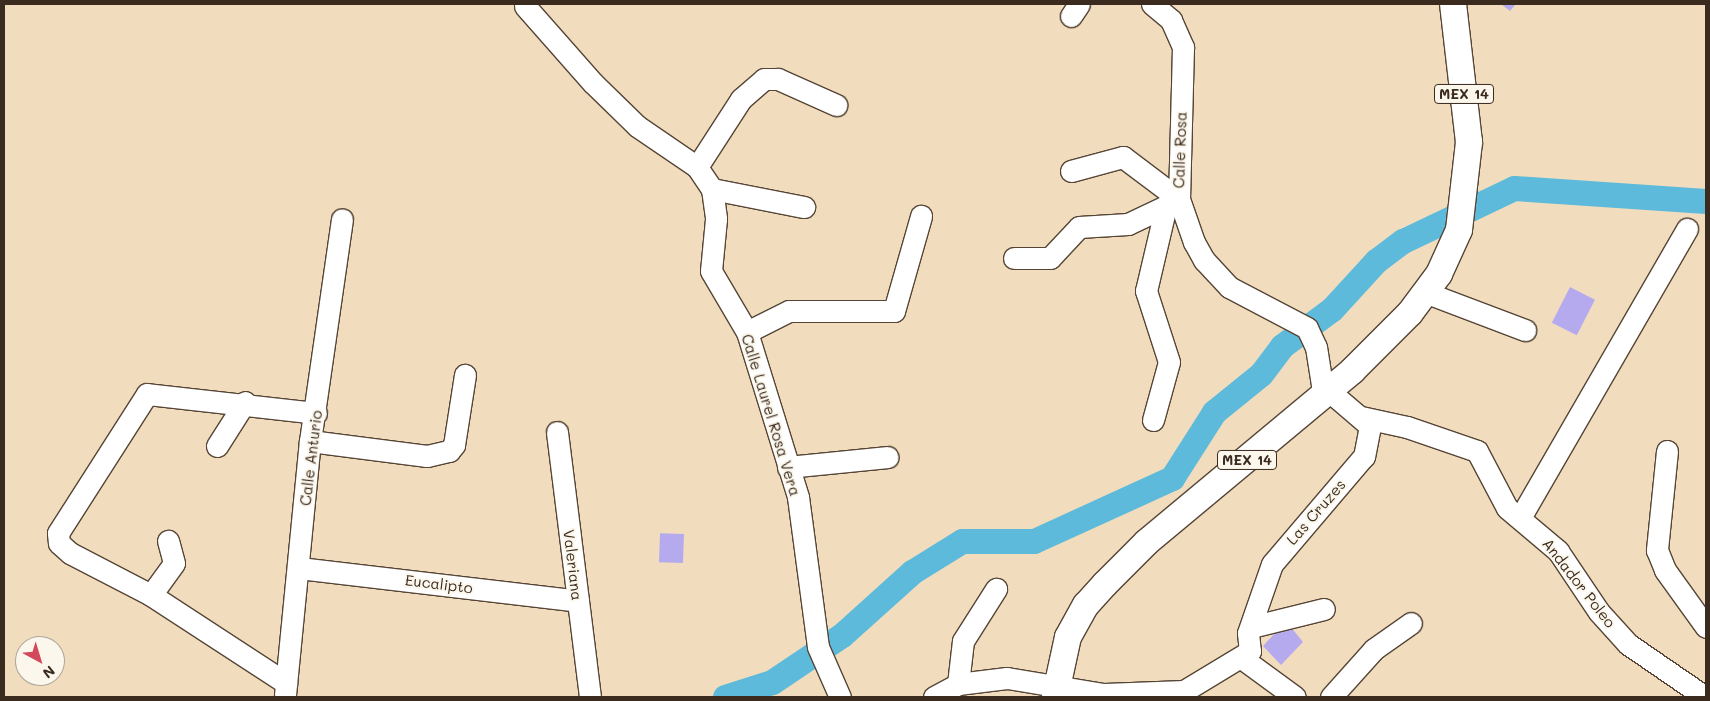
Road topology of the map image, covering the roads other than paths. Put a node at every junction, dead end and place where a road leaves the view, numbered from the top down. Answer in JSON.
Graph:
{"nodes":[{"id":1,"x":1152,"y":4,"type":"edge"},
{"id":2,"x":1453,"y":4,"type":"edge"},
{"id":3,"x":525,"y":6,"type":"dead end"},
{"id":4,"x":836,"y":105,"type":"dead end"},
{"id":5,"x":697,"y":167,"type":"junction"},
{"id":6,"x":1072,"y":171,"type":"dead end"},
{"id":7,"x":712,"y":189,"type":"junction"},
{"id":8,"x":1172,"y":203,"type":"junction"},
{"id":9,"x":804,"y":207,"type":"dead end"},
{"id":10,"x":921,"y":216,"type":"dead end"},
{"id":11,"x":342,"y":219,"type":"dead end"},
{"id":12,"x":1687,"y":229,"type":"dead end"},
{"id":13,"x":1014,"y":258,"type":"dead end"},
{"id":14,"x":1427,"y":293,"type":"junction"},
{"id":15,"x":1525,"y":330,"type":"dead end"},
{"id":16,"x":747,"y":332,"type":"junction"},
{"id":17,"x":465,"y":375,"type":"dead end"},
{"id":18,"x":1328,"y":392,"type":"junction"},
{"id":19,"x":245,"y":402,"type":"junction"},
{"id":20,"x":316,"y":414,"type":"junction"},
{"id":21,"x":1361,"y":417,"type":"junction"},
{"id":22,"x":1153,"y":420,"type":"dead end"},
{"id":23,"x":557,"y":432,"type":"dead end"},
{"id":24,"x":310,"y":441,"type":"junction"},
{"id":25,"x":217,"y":446,"type":"dead end"},
{"id":26,"x":1667,"y":451,"type":"dead end"},
{"id":27,"x":888,"y":457,"type":"dead end"},
{"id":28,"x":788,"y":467,"type":"junction"},
{"id":29,"x":1520,"y":518,"type":"junction"},
{"id":30,"x":168,"y":542,"type":"dead end"},
{"id":31,"x":299,"y":568,"type":"junction"},
{"id":32,"x":996,"y":589,"type":"dead end"},
{"id":33,"x":151,"y":596,"type":"junction"},
{"id":34,"x":578,"y":601,"type":"junction"},
{"id":35,"x":1324,"y":609,"type":"dead end"},
{"id":36,"x":1411,"y":623,"type":"dead end"},
{"id":37,"x":1252,"y":627,"type":"junction"},
{"id":38,"x":1706,"y":627,"type":"edge"},
{"id":39,"x":1250,"y":651,"type":"junction"},
{"id":40,"x":958,"y":684,"type":"junction"},
{"id":41,"x":285,"y":690,"type":"edge"},
{"id":42,"x":836,"y":690,"type":"edge"},
{"id":43,"x":1055,"y":691,"type":"edge"},
{"id":44,"x":590,"y":697,"type":"edge"},
{"id":45,"x":934,"y":697,"type":"edge"},
{"id":46,"x":1295,"y":697,"type":"edge"},
{"id":47,"x":1331,"y":697,"type":"edge"},
{"id":48,"x":1705,"y":697,"type":"edge"}],
"edges":[{"from":1,"to":8,"type":"street","name":"Calle Rosa"},
{"from":2,"to":14,"type":"main road","number":"MEX 14"},
{"from":3,"to":5,"type":"street","name":"Calle Laurel Rosa Vera"},
{"from":4,"to":5,"type":"street"},
{"from":5,"to":7,"type":"street","name":"Calle Laurel Rosa Vera"},
{"from":6,"to":8,"type":"street"},
{"from":7,"to":9,"type":"street"},
{"from":7,"to":16,"type":"street","name":"Calle Laurel Rosa Vera"},
{"from":8,"to":13,"type":"street"},
{"from":8,"to":18,"type":"street","name":"Calle Rosa"},
{"from":8,"to":22,"type":"street"},
{"from":10,"to":16,"type":"street"},
{"from":11,"to":20,"type":"street","name":"Calle Anturio"},
{"from":12,"to":29,"type":"street"},
{"from":14,"to":15,"type":"street"},
{"from":14,"to":18,"type":"main road","number":"MEX 14"},
{"from":16,"to":28,"type":"street","name":"Calle Laurel Rosa Vera"},
{"from":17,"to":24,"type":"street"},
{"from":18,"to":21,"type":"street"},
{"from":18,"to":43,"type":"main road","number":"MEX 14"},
{"from":19,"to":20,"type":"street"},
{"from":19,"to":25,"type":"street"},
{"from":19,"to":33,"type":"street"},
{"from":20,"to":24,"type":"street","name":"Calle Anturio"},
{"from":21,"to":29,"type":"street","name":"Andador Poleo"},
{"from":21,"to":37,"type":"street","name":"Las Cruzes"},
{"from":23,"to":34,"type":"street","name":"Valeriana"},
{"from":24,"to":31,"type":"street","name":"Calle Anturio"},
{"from":26,"to":38,"type":"street"},
{"from":27,"to":28,"type":"street"},
{"from":28,"to":42,"type":"street","name":"Calle Laurel Rosa Vera"},
{"from":29,"to":48,"type":"street","name":"Andador Poleo"},
{"from":30,"to":33,"type":"street"},
{"from":31,"to":34,"type":"street","name":"Eucalipto"},
{"from":31,"to":41,"type":"street","name":"Calle Anturio"},
{"from":32,"to":40,"type":"street"},
{"from":33,"to":41,"type":"street"},
{"from":34,"to":44,"type":"street","name":"Valeriana"},
{"from":35,"to":37,"type":"street"},
{"from":36,"to":47,"type":"street"},
{"from":37,"to":39,"type":"street","name":"Las Cruzes"},
{"from":39,"to":43,"type":"street"},
{"from":39,"to":46,"type":"street"},
{"from":40,"to":43,"type":"street"},
{"from":40,"to":45,"type":"street"}]}
